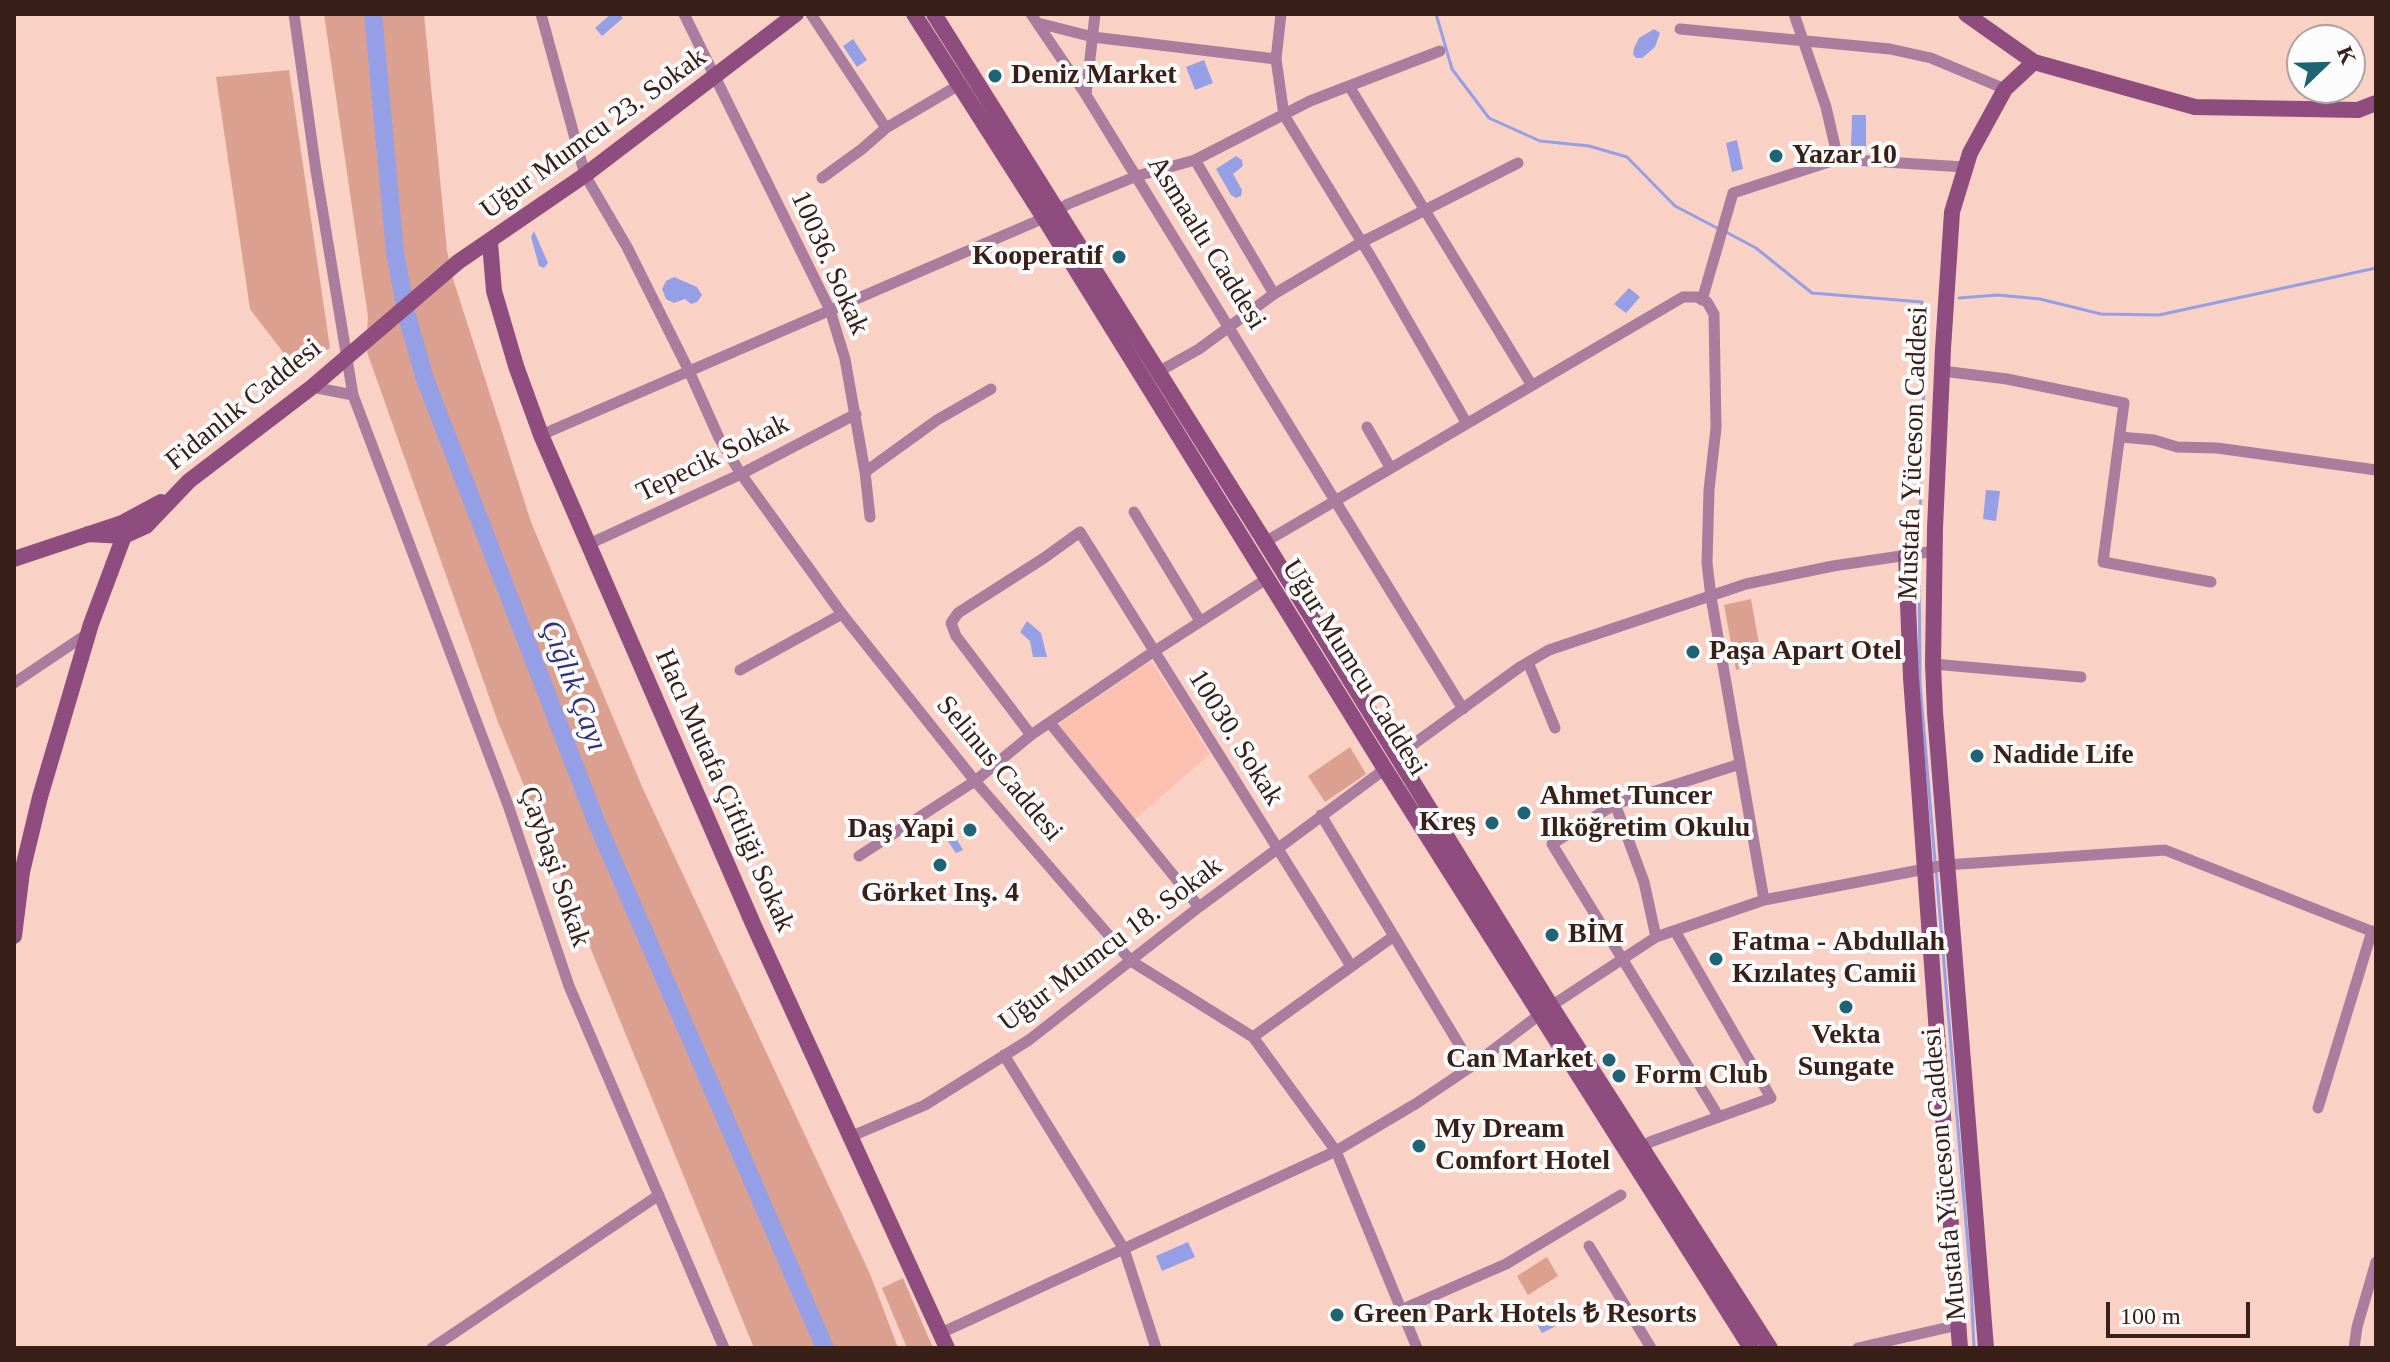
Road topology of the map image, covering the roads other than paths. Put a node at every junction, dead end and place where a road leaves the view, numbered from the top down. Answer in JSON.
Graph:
{"nodes":[{"id":1,"x":294,"y":14,"type":"edge"},
{"id":2,"x":541,"y":14,"type":"edge"},
{"id":3,"x":684,"y":14,"type":"edge"},
{"id":4,"x":811,"y":14,"type":"edge"},
{"id":5,"x":914,"y":14,"type":"edge"},
{"id":6,"x":934,"y":14,"type":"edge"},
{"id":7,"x":1095,"y":14,"type":"edge"},
{"id":8,"x":1281,"y":14,"type":"edge"},
{"id":9,"x":1794,"y":14,"type":"edge"},
{"id":10,"x":1966,"y":14,"type":"edge"},
{"id":11,"x":792,"y":15,"type":"edge"},
{"id":12,"x":1034,"y":19,"type":"edge"},
{"id":13,"x":1680,"y":29,"type":"dead end"},
{"id":14,"x":1093,"y":37,"type":"junction"},
{"id":15,"x":1805,"y":42,"type":"junction"},
{"id":16,"x":1440,"y":51,"type":"dead end"},
{"id":17,"x":1276,"y":59,"type":"junction"},
{"id":18,"x":2034,"y":62,"type":"junction"},
{"id":19,"x":716,"y":77,"type":"junction"},
{"id":20,"x":959,"y":85,"type":"junction"},
{"id":21,"x":1349,"y":86,"type":"junction"},
{"id":22,"x":2005,"y":89,"type":"junction"},
{"id":23,"x":1086,"y":95,"type":"junction"},
{"id":24,"x":2376,"y":103,"type":"edge"},
{"id":25,"x":1284,"y":115,"type":"junction"},
{"id":26,"x":886,"y":128,"type":"junction"},
{"id":27,"x":1838,"y":159,"type":"junction"},
{"id":28,"x":1195,"y":160,"type":"junction"},
{"id":29,"x":1518,"y":163,"type":"dead end"},
{"id":30,"x":1964,"y":167,"type":"junction"},
{"id":31,"x":585,"y":175,"type":"junction"},
{"id":32,"x":1137,"y":176,"type":"junction"},
{"id":33,"x":822,"y":178,"type":"dead end"},
{"id":34,"x":1425,"y":211,"type":"junction"},
{"id":35,"x":1051,"y":214,"type":"junction"},
{"id":36,"x":1362,"y":242,"type":"junction"},
{"id":37,"x":490,"y":243,"type":"junction"},
{"id":38,"x":1274,"y":294,"type":"junction"},
{"id":39,"x":1702,"y":300,"type":"junction"},
{"id":40,"x":830,"y":310,"type":"junction"},
{"id":41,"x":1228,"y":325,"type":"junction"},
{"id":42,"x":348,"y":354,"type":"junction"},
{"id":43,"x":689,"y":371,"type":"junction"},
{"id":44,"x":1942,"y":371,"type":"junction"},
{"id":45,"x":1158,"y":372,"type":"junction"},
{"id":46,"x":1531,"y":384,"type":"junction"},
{"id":47,"x":312,"y":387,"type":"junction"},
{"id":48,"x":991,"y":389,"type":"dead end"},
{"id":49,"x":353,"y":395,"type":"junction"},
{"id":50,"x":856,"y":414,"type":"junction"},
{"id":51,"x":1466,"y":422,"type":"junction"},
{"id":52,"x":1367,"y":427,"type":"dead end"},
{"id":53,"x":541,"y":435,"type":"junction"},
{"id":54,"x":2120,"y":437,"type":"junction"},
{"id":55,"x":1390,"y":467,"type":"junction"},
{"id":56,"x":2376,"y":470,"type":"edge"},
{"id":57,"x":865,"y":472,"type":"junction"},
{"id":58,"x":741,"y":474,"type":"junction"},
{"id":59,"x":1334,"y":500,"type":"junction"},
{"id":60,"x":1134,"y":512,"type":"dead end"},
{"id":61,"x":870,"y":517,"type":"dead end"},
{"id":62,"x":123,"y":529,"type":"junction"},
{"id":63,"x":1265,"y":542,"type":"junction"},
{"id":64,"x":589,"y":544,"type":"junction"},
{"id":65,"x":1935,"y":551,"type":"junction"},
{"id":66,"x":1910,"y":554,"type":"junction"},
{"id":67,"x":14,"y":559,"type":"edge"},
{"id":68,"x":1268,"y":578,"type":"junction"},
{"id":69,"x":2211,"y":582,"type":"dead end"},
{"id":70,"x":1711,"y":597,"type":"junction"},
{"id":71,"x":842,"y":614,"type":"junction"},
{"id":72,"x":1200,"y":621,"type":"junction"},
{"id":73,"x":88,"y":634,"type":"junction"},
{"id":74,"x":1153,"y":652,"type":"junction"},
{"id":75,"x":1528,"y":662,"type":"junction"},
{"id":76,"x":1933,"y":664,"type":"junction"},
{"id":77,"x":740,"y":670,"type":"dead end"},
{"id":78,"x":2081,"y":677,"type":"dead end"},
{"id":79,"x":14,"y":683,"type":"edge"},
{"id":80,"x":1463,"y":709,"type":"junction"},
{"id":81,"x":1050,"y":723,"type":"junction"},
{"id":82,"x":1555,"y":728,"type":"dead end"},
{"id":83,"x":1031,"y":735,"type":"junction"},
{"id":84,"x":1391,"y":763,"type":"junction"},
{"id":85,"x":1740,"y":764,"type":"junction"},
{"id":86,"x":975,"y":781,"type":"junction"},
{"id":87,"x":1615,"y":804,"type":"junction"},
{"id":88,"x":1321,"y":815,"type":"junction"},
{"id":89,"x":1277,"y":849,"type":"junction"},
{"id":90,"x":859,"y":856,"type":"dead end"},
{"id":91,"x":1936,"y":867,"type":"junction"},
{"id":92,"x":1764,"y":900,"type":"junction"},
{"id":93,"x":1199,"y":907,"type":"junction"},
{"id":94,"x":1675,"y":931,"type":"junction"},
{"id":95,"x":2374,"y":932,"type":"edge"},
{"id":96,"x":14,"y":936,"type":"edge"},
{"id":97,"x":1394,"y":936,"type":"junction"},
{"id":98,"x":1656,"y":937,"type":"junction"},
{"id":99,"x":1624,"y":958,"type":"junction"},
{"id":100,"x":1131,"y":961,"type":"junction"},
{"id":101,"x":1351,"y":966,"type":"junction"},
{"id":102,"x":1545,"y":1010,"type":"junction"},
{"id":103,"x":1253,"y":1037,"type":"junction"},
{"id":104,"x":1004,"y":1055,"type":"junction"},
{"id":105,"x":1472,"y":1066,"type":"junction"},
{"id":106,"x":2318,"y":1108,"type":"dead end"},
{"id":107,"x":1719,"y":1117,"type":"junction"},
{"id":108,"x":852,"y":1136,"type":"junction"},
{"id":109,"x":1643,"y":1149,"type":"junction"},
{"id":110,"x":1336,"y":1151,"type":"junction"},
{"id":111,"x":659,"y":1195,"type":"junction"},
{"id":112,"x":1621,"y":1195,"type":"dead end"},
{"id":113,"x":1589,"y":1246,"type":"dead end"},
{"id":114,"x":1124,"y":1249,"type":"junction"},
{"id":115,"x":2376,"y":1262,"type":"edge"},
{"id":116,"x":1403,"y":1309,"type":"junction"},
{"id":117,"x":1958,"y":1325,"type":"junction"},
{"id":118,"x":944,"y":1341,"type":"edge"},
{"id":119,"x":432,"y":1348,"type":"edge"},
{"id":120,"x":724,"y":1348,"type":"edge"},
{"id":121,"x":1156,"y":1348,"type":"edge"},
{"id":122,"x":1417,"y":1348,"type":"edge"},
{"id":123,"x":1651,"y":1348,"type":"edge"},
{"id":124,"x":1751,"y":1348,"type":"edge"},
{"id":125,"x":1770,"y":1348,"type":"edge"},
{"id":126,"x":1858,"y":1348,"type":"edge"},
{"id":127,"x":1960,"y":1348,"type":"edge"},
{"id":128,"x":1986,"y":1348,"type":"edge"},
{"id":129,"x":2354,"y":1348,"type":"edge"}],
"edges":[{"from":1,"to":42,"type":"street","name":"Çaybaşi Sokak"},
{"from":2,"to":31,"type":"street","name":"Selinus Caddesi"},
{"from":3,"to":19,"type":"street","name":"10036. Sokak"},
{"from":4,"to":26,"type":"street"},
{"from":5,"to":20,"type":"street","name":"Uğur Mumcu Caddesi"},
{"from":6,"to":35,"type":"street","name":"Uğur Mumcu Caddesi"},
{"from":7,"to":14,"type":"street"},
{"from":8,"to":17,"type":"street"},
{"from":9,"to":15,"type":"street"},
{"from":10,"to":18,"type":"street"},
{"from":11,"to":19,"type":"street","name":"Uğur Mumcu 23. Sokak"},
{"from":12,"to":14,"type":"street"},
{"from":12,"to":23,"type":"street","name":"Asmaaltı Caddesi"},
{"from":13,"to":15,"type":"street"},
{"from":14,"to":17,"type":"street"},
{"from":14,"to":23,"type":"street"},
{"from":15,"to":22,"type":"street"},
{"from":15,"to":27,"type":"street"},
{"from":16,"to":21,"type":"street"},
{"from":17,"to":25,"type":"street"},
{"from":18,"to":22,"type":"street","name":"Mustafa Yüceson Caddesi"},
{"from":18,"to":24,"type":"street"},
{"from":19,"to":31,"type":"street","name":"Uğur Mumcu 23. Sokak"},
{"from":19,"to":40,"type":"street","name":"10036. Sokak"},
{"from":20,"to":26,"type":"street"},
{"from":20,"to":35,"type":"street","name":"Uğur Mumcu Caddesi"},
{"from":21,"to":25,"type":"street"},
{"from":21,"to":34,"type":"street"},
{"from":22,"to":30,"type":"street","name":"Mustafa Yüceson Caddesi"},
{"from":23,"to":32,"type":"street","name":"Asmaaltı Caddesi"},
{"from":25,"to":28,"type":"street"},
{"from":25,"to":36,"type":"street"},
{"from":26,"to":33,"type":"street"},
{"from":27,"to":30,"type":"street"},
{"from":27,"to":39,"type":"street"},
{"from":28,"to":32,"type":"street"},
{"from":28,"to":38,"type":"street"},
{"from":29,"to":34,"type":"street"},
{"from":30,"to":44,"type":"street","name":"Mustafa Yüceson Caddesi"},
{"from":31,"to":37,"type":"street","name":"Uğur Mumcu 23. Sokak"},
{"from":31,"to":43,"type":"street","name":"Selinus Caddesi"},
{"from":32,"to":35,"type":"street"},
{"from":32,"to":41,"type":"street","name":"Asmaaltı Caddesi"},
{"from":34,"to":36,"type":"street"},
{"from":34,"to":46,"type":"street"},
{"from":35,"to":40,"type":"street"},
{"from":35,"to":45,"type":"street","name":"Uğur Mumcu Caddesi"},
{"from":35,"to":68,"type":"street","name":"Uğur Mumcu Caddesi"},
{"from":36,"to":38,"type":"street"},
{"from":36,"to":51,"type":"street"},
{"from":37,"to":42,"type":"street","name":"Uğur Mumcu 23. Sokak"},
{"from":37,"to":53,"type":"street","name":"Hacı Mutafa Çiftliği Sokak"},
{"from":38,"to":41,"type":"street"},
{"from":39,"to":46,"type":"street"},
{"from":39,"to":70,"type":"street"},
{"from":40,"to":43,"type":"street"},
{"from":40,"to":50,"type":"street","name":"10036. Sokak"},
{"from":41,"to":45,"type":"street"},
{"from":41,"to":59,"type":"street","name":"Asmaaltı Caddesi"},
{"from":42,"to":47,"type":"street","name":"Fidanlık Caddesi"},
{"from":42,"to":49,"type":"street","name":"Çaybaşi Sokak"},
{"from":43,"to":53,"type":"street"},
{"from":43,"to":58,"type":"street","name":"Selinus Caddesi"},
{"from":44,"to":54,"type":"street"},
{"from":44,"to":65,"type":"street","name":"Mustafa Yüceson Caddesi"},
{"from":45,"to":63,"type":"street","name":"Uğur Mumcu Caddesi"},
{"from":46,"to":51,"type":"street"},
{"from":47,"to":49,"type":"street"},
{"from":47,"to":62,"type":"street","name":"Fidanlık Caddesi"},
{"from":48,"to":57,"type":"street"},
{"from":49,"to":111,"type":"street","name":"Çaybaşi Sokak"},
{"from":50,"to":57,"type":"street","name":"10036. Sokak"},
{"from":50,"to":58,"type":"street","name":"Tepecik Sokak"},
{"from":51,"to":55,"type":"street"},
{"from":52,"to":55,"type":"street"},
{"from":53,"to":64,"type":"street","name":"Hacı Mutafa Çiftliği Sokak"},
{"from":54,"to":56,"type":"street"},
{"from":54,"to":69,"type":"street"},
{"from":55,"to":59,"type":"street"},
{"from":57,"to":61,"type":"street","name":"10036. Sokak"},
{"from":58,"to":64,"type":"street","name":"Tepecik Sokak"},
{"from":58,"to":71,"type":"street","name":"Selinus Caddesi"},
{"from":59,"to":63,"type":"street"},
{"from":59,"to":80,"type":"street","name":"Asmaaltı Caddesi"},
{"from":60,"to":72,"type":"street"},
{"from":62,"to":67,"type":"street"},
{"from":62,"to":73,"type":"street"},
{"from":63,"to":84,"type":"street","name":"Uğur Mumcu Caddesi"},
{"from":64,"to":108,"type":"street","name":"Hacı Mutafa Çiftliği Sokak"},
{"from":65,"to":66,"type":"street","name":"Uğur Mumcu 18. Sokak"},
{"from":65,"to":76,"type":"street","name":"Mustafa Yüceson Caddesi"},
{"from":66,"to":70,"type":"street","name":"Uğur Mumcu 18. Sokak"},
{"from":66,"to":91,"type":"street","name":"Mustafa Yüceson Caddesi"},
{"from":68,"to":72,"type":"street"},
{"from":68,"to":84,"type":"street","name":"Uğur Mumcu Caddesi"},
{"from":70,"to":75,"type":"street","name":"Uğur Mumcu 18. Sokak"},
{"from":70,"to":85,"type":"street"},
{"from":71,"to":77,"type":"street"},
{"from":71,"to":86,"type":"street","name":"Selinus Caddesi"},
{"from":72,"to":74,"type":"street"},
{"from":73,"to":79,"type":"street"},
{"from":73,"to":96,"type":"street"},
{"from":74,"to":81,"type":"street"},
{"from":74,"to":83,"type":"street","name":"10030. Sokak"},
{"from":74,"to":89,"type":"street","name":"10030. Sokak"},
{"from":75,"to":80,"type":"street","name":"Uğur Mumcu 18. Sokak"},
{"from":75,"to":82,"type":"street"},
{"from":76,"to":78,"type":"street"},
{"from":76,"to":91,"type":"street","name":"Mustafa Yüceson Caddesi"},
{"from":80,"to":84,"type":"street","name":"Uğur Mumcu 18. Sokak"},
{"from":81,"to":83,"type":"street"},
{"from":81,"to":93,"type":"street"},
{"from":83,"to":86,"type":"street"},
{"from":84,"to":88,"type":"street","name":"Uğur Mumcu 18. Sokak"},
{"from":84,"to":102,"type":"street","name":"Uğur Mumcu Caddesi"},
{"from":85,"to":87,"type":"street"},
{"from":85,"to":92,"type":"street"},
{"from":86,"to":90,"type":"street"},
{"from":86,"to":100,"type":"street","name":"Selinus Caddesi"},
{"from":87,"to":98,"type":"street"},
{"from":87,"to":99,"type":"street"},
{"from":88,"to":89,"type":"street","name":"Uğur Mumcu 18. Sokak"},
{"from":88,"to":97,"type":"street"},
{"from":89,"to":93,"type":"street","name":"Uğur Mumcu 18. Sokak"},
{"from":89,"to":101,"type":"street","name":"10030. Sokak"},
{"from":91,"to":92,"type":"street"},
{"from":91,"to":95,"type":"street"},
{"from":91,"to":117,"type":"street","name":"Mustafa Yüceson Caddesi"},
{"from":91,"to":128,"type":"street","name":"Mustafa Yüceson Caddesi"},
{"from":92,"to":94,"type":"street"},
{"from":93,"to":100,"type":"street","name":"Uğur Mumcu 18. Sokak"},
{"from":94,"to":98,"type":"street"},
{"from":94,"to":107,"type":"street"},
{"from":95,"to":106,"type":"street"},
{"from":97,"to":101,"type":"street"},
{"from":97,"to":105,"type":"street"},
{"from":98,"to":99,"type":"street"},
{"from":99,"to":102,"type":"street"},
{"from":99,"to":107,"type":"street"},
{"from":100,"to":103,"type":"street","name":"Selinus Caddesi"},
{"from":100,"to":104,"type":"street","name":"Uğur Mumcu 18. Sokak"},
{"from":101,"to":103,"type":"street"},
{"from":102,"to":105,"type":"street"},
{"from":102,"to":109,"type":"street","name":"Uğur Mumcu Caddesi"},
{"from":102,"to":124,"type":"street","name":"Uğur Mumcu Caddesi"},
{"from":103,"to":110,"type":"street","name":"Selinus Caddesi"},
{"from":104,"to":108,"type":"street","name":"Uğur Mumcu 18. Sokak"},
{"from":104,"to":114,"type":"street"},
{"from":105,"to":110,"type":"street"},
{"from":107,"to":109,"type":"street"},
{"from":108,"to":118,"type":"street","name":"Hacı Mutafa Çiftliği Sokak"},
{"from":109,"to":125,"type":"street","name":"Uğur Mumcu Caddesi"},
{"from":110,"to":114,"type":"street"},
{"from":110,"to":116,"type":"street","name":"Selinus Caddesi"},
{"from":111,"to":119,"type":"street"},
{"from":111,"to":120,"type":"street","name":"Çaybaşi Sokak"},
{"from":112,"to":116,"type":"street"},
{"from":113,"to":123,"type":"street"},
{"from":114,"to":118,"type":"street"},
{"from":114,"to":121,"type":"street"},
{"from":115,"to":129,"type":"street"},
{"from":116,"to":122,"type":"street","name":"Selinus Caddesi"},
{"from":117,"to":126,"type":"street"},
{"from":117,"to":127,"type":"street","name":"Mustafa Yüceson Caddesi"}]}
